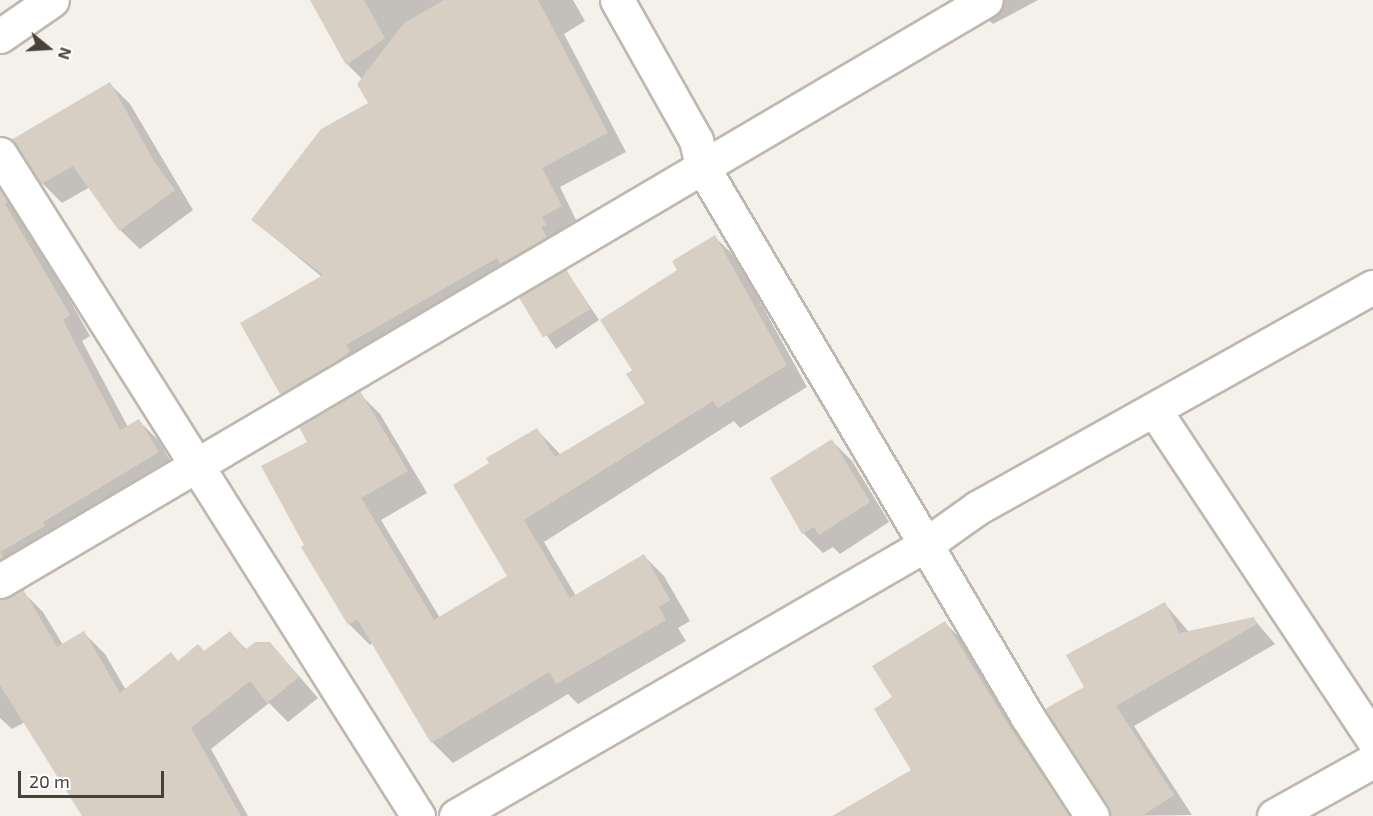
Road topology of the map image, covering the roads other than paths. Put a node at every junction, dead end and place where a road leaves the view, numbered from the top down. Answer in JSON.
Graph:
{"nodes":[{"id":1,"x":52,"y":0,"type":"edge"},
{"id":2,"x":617,"y":0,"type":"edge"},
{"id":3,"x":986,"y":0,"type":"edge"},
{"id":4,"x":0,"y":36,"type":"edge"},
{"id":5,"x":0,"y":154,"type":"edge"},
{"id":6,"x":702,"y":166,"type":"junction"},
{"id":7,"x":1373,"y":287,"type":"edge"},
{"id":8,"x":1155,"y":411,"type":"junction"},
{"id":9,"x":197,"y":465,"type":"junction"},
{"id":10,"x":925,"y":545,"type":"junction"},
{"id":11,"x":0,"y":581,"type":"edge"},
{"id":12,"x":1373,"y":739,"type":"edge"},
{"id":13,"x":1373,"y":761,"type":"edge"},
{"id":14,"x":418,"y":816,"type":"edge"},
{"id":15,"x":456,"y":816,"type":"edge"},
{"id":16,"x":1092,"y":816,"type":"edge"},
{"id":17,"x":1274,"y":816,"type":"edge"}],
"edges":[{"from":1,"to":4,"type":"street"},
{"from":2,"to":6,"type":"street"},
{"from":3,"to":6,"type":"street"},
{"from":5,"to":9,"type":"street"},
{"from":6,"to":9,"type":"street"},
{"from":6,"to":10,"type":"street"},
{"from":7,"to":8,"type":"street"},
{"from":8,"to":10,"type":"street"},
{"from":8,"to":12,"type":"street"},
{"from":9,"to":11,"type":"street"},
{"from":9,"to":14,"type":"street"},
{"from":10,"to":15,"type":"street"},
{"from":10,"to":16,"type":"street"},
{"from":13,"to":17,"type":"street"}]}
